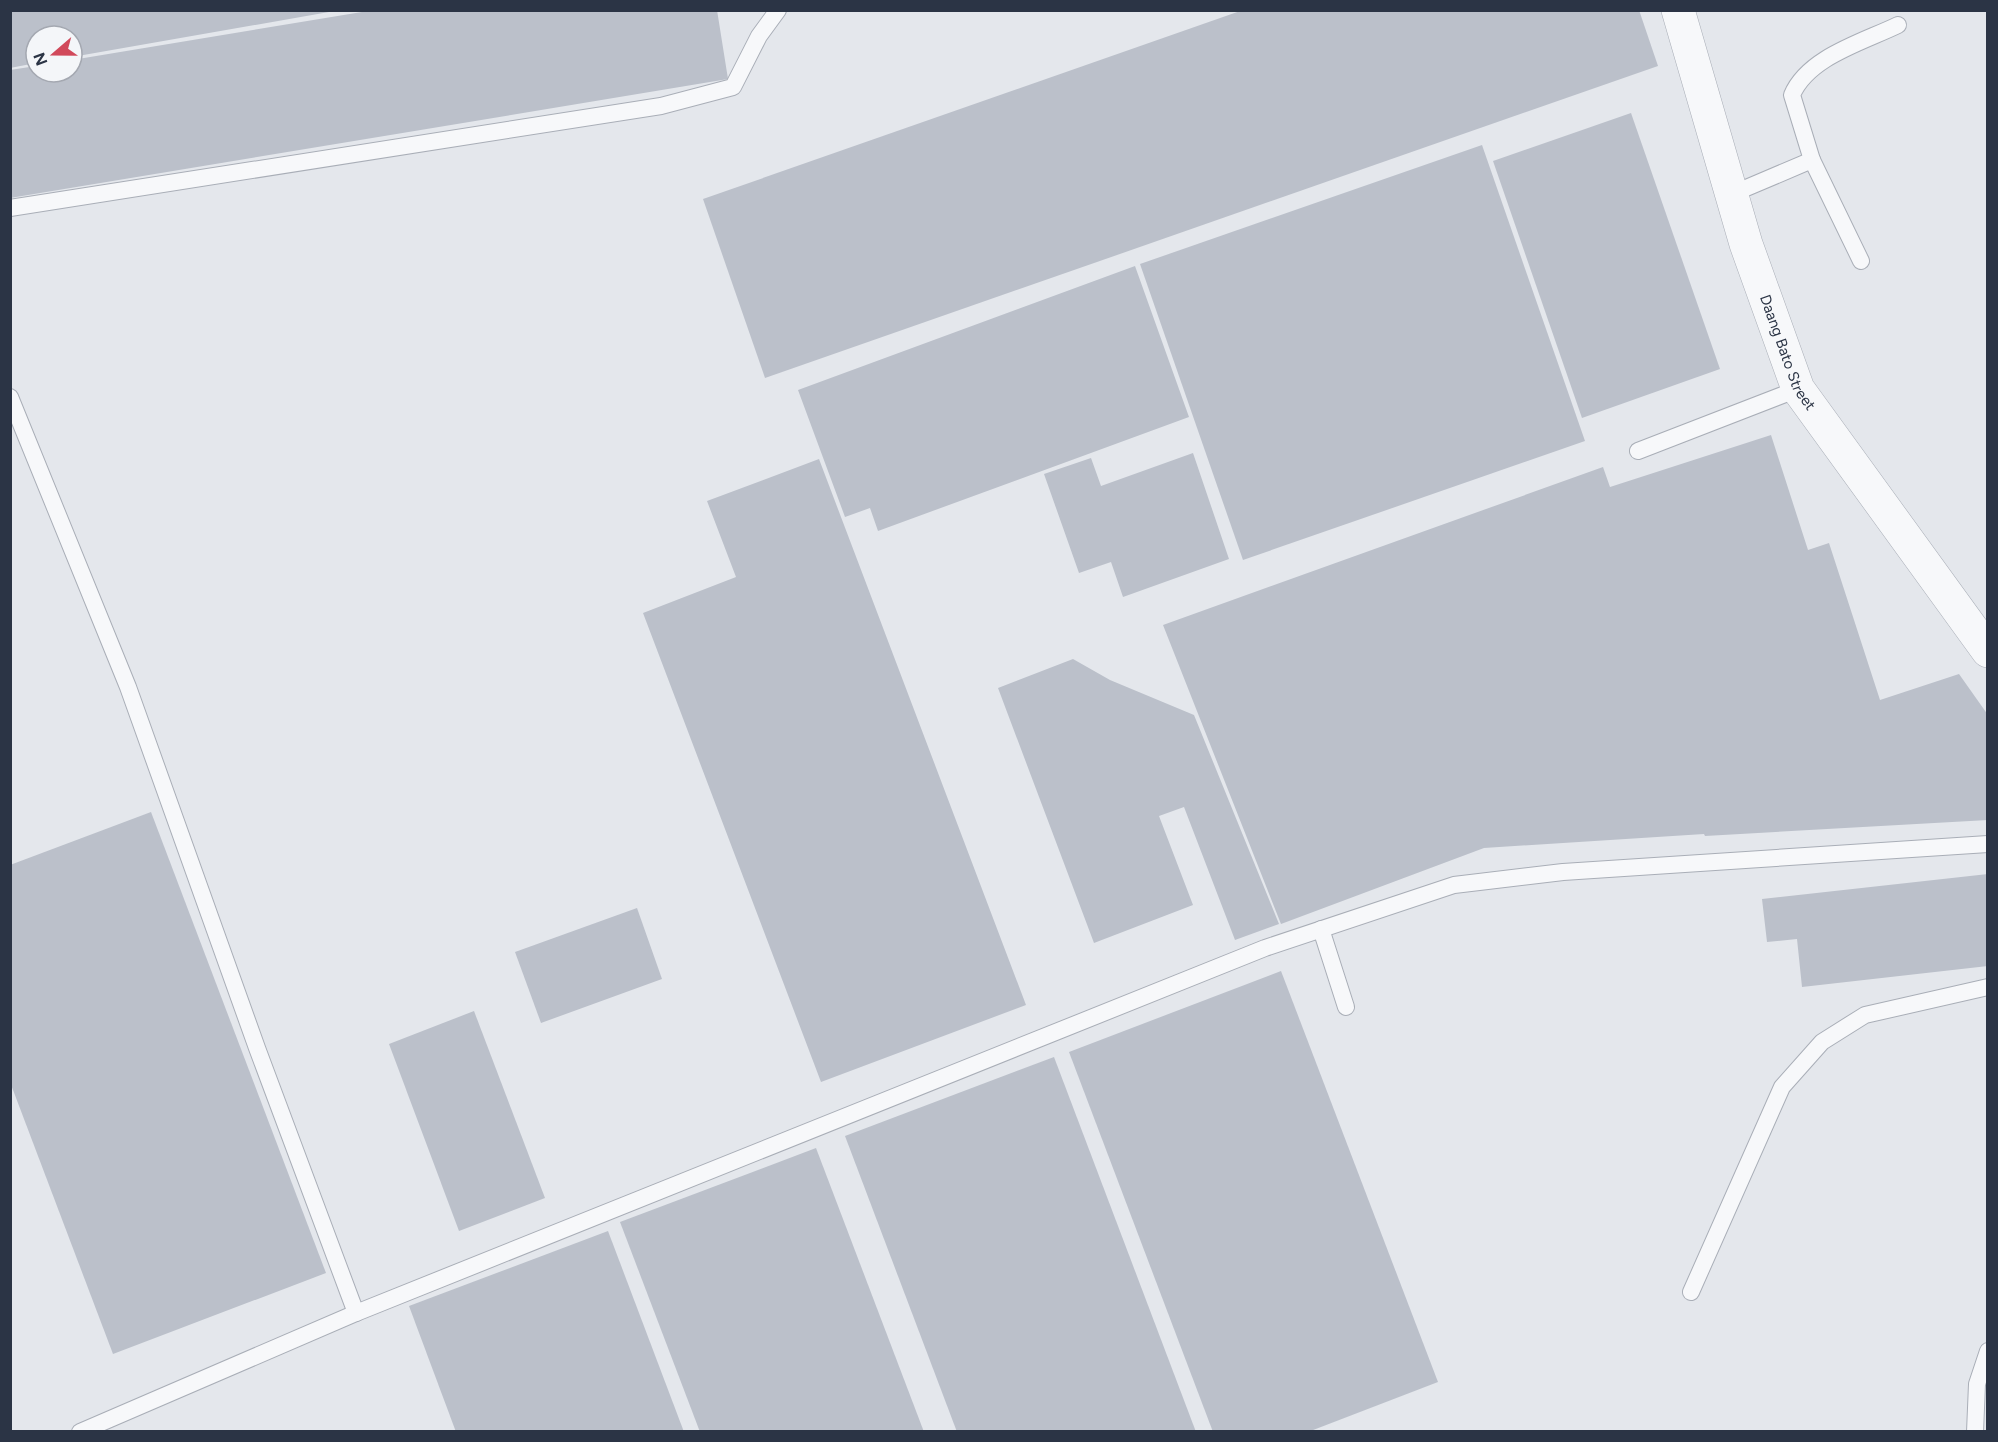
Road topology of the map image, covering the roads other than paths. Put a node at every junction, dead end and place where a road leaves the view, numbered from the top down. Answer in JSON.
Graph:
{"nodes":[{"id":1,"x":778,"y":10,"type":"edge"},
{"id":2,"x":1678,"y":10,"type":"edge"},
{"id":3,"x":1898,"y":25,"type":"dead end"},
{"id":4,"x":1812,"y":160,"type":"junction"},
{"id":5,"x":1732,"y":194,"type":"junction"},
{"id":6,"x":10,"y":208,"type":"edge"},
{"id":7,"x":1861,"y":261,"type":"dead end"},
{"id":8,"x":1798,"y":389,"type":"junction"},
{"id":9,"x":10,"y":397,"type":"edge"},
{"id":10,"x":1638,"y":451,"type":"dead end"},
{"id":11,"x":1988,"y":651,"type":"edge"},
{"id":12,"x":1988,"y":844,"type":"edge"},
{"id":13,"x":1321,"y":929,"type":"junction"},
{"id":14,"x":1988,"y":987,"type":"edge"},
{"id":15,"x":1346,"y":1007,"type":"dead end"},
{"id":16,"x":1691,"y":1292,"type":"dead end"},
{"id":17,"x":356,"y":1313,"type":"junction"},
{"id":18,"x":1988,"y":1351,"type":"edge"},
{"id":19,"x":1984,"y":1369,"type":"edge"},
{"id":20,"x":80,"y":1431,"type":"edge"},
{"id":21,"x":1975,"y":1431,"type":"edge"}],
"edges":[{"from":1,"to":6,"type":"lane"},
{"from":2,"to":5,"type":"street","name":"Daang Bato Street"},
{"from":3,"to":4,"type":"lane"},
{"from":4,"to":5,"type":"lane"},
{"from":4,"to":7,"type":"lane"},
{"from":5,"to":8,"type":"street","name":"Daang Bato Street"},
{"from":8,"to":10,"type":"lane"},
{"from":8,"to":11,"type":"street","name":"Daang Bato Street"},
{"from":9,"to":17,"type":"lane"},
{"from":12,"to":13,"type":"lane"},
{"from":13,"to":15,"type":"lane"},
{"from":13,"to":17,"type":"lane"},
{"from":14,"to":16,"type":"lane"},
{"from":17,"to":20,"type":"lane"},
{"from":18,"to":19,"type":"lane"},
{"from":19,"to":21,"type":"lane"}]}
